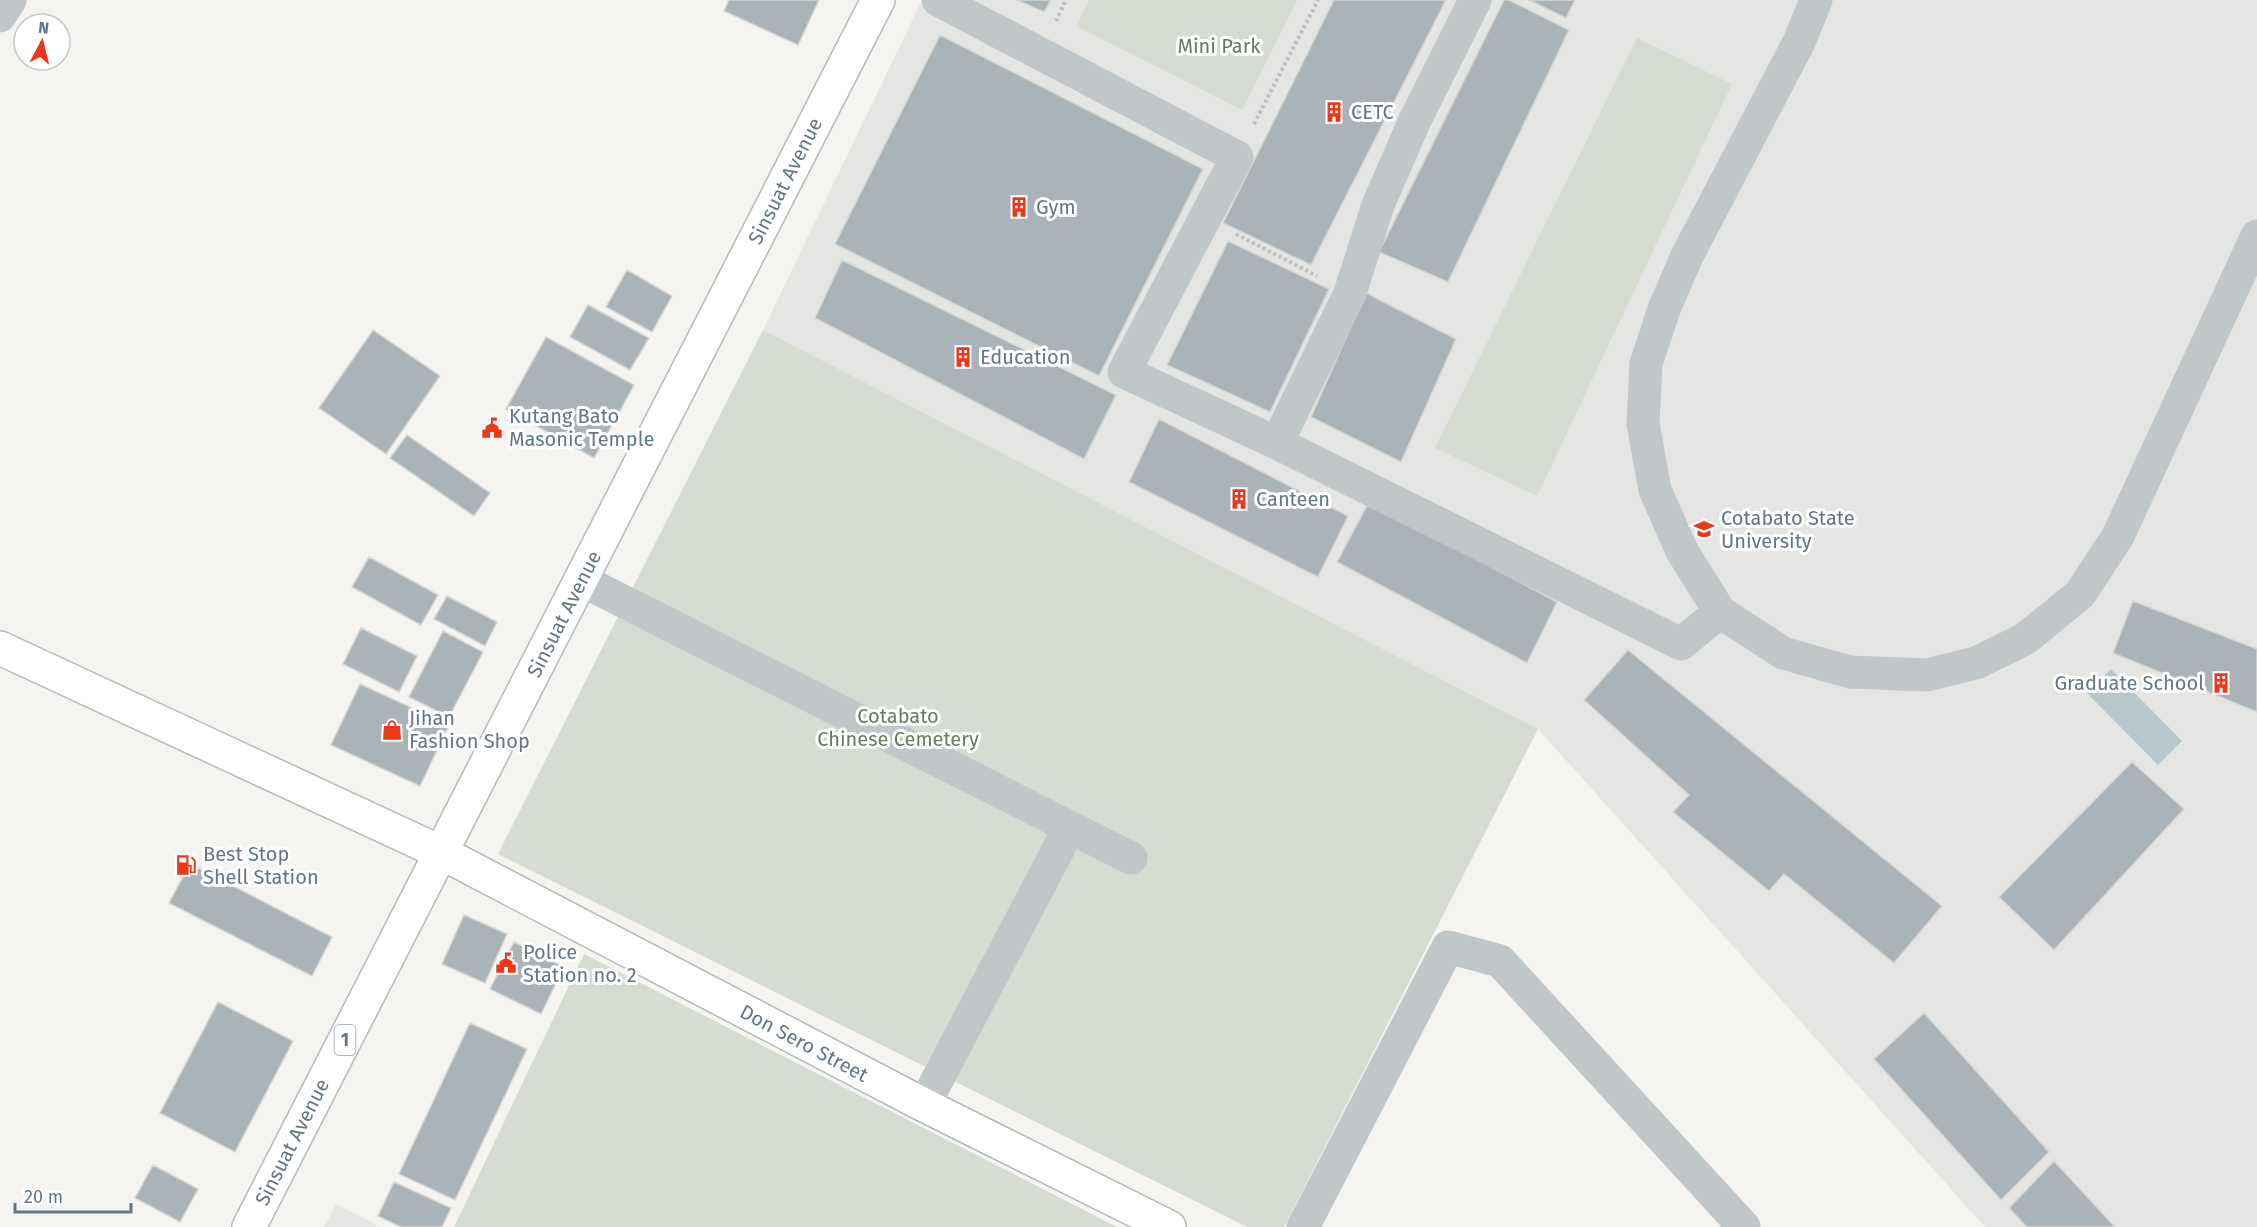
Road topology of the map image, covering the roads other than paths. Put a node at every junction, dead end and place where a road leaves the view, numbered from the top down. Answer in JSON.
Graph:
{"nodes":[{"id":1,"x":10,"y":0,"type":"edge"},
{"id":2,"x":878,"y":0,"type":"edge"},
{"id":3,"x":938,"y":0,"type":"edge"},
{"id":4,"x":1475,"y":0,"type":"edge"},
{"id":5,"x":1816,"y":0,"type":"edge"},
{"id":6,"x":0,"y":16,"type":"edge"},
{"id":7,"x":2257,"y":236,"type":"edge"},
{"id":8,"x":1277,"y":443,"type":"junction"},
{"id":9,"x":581,"y":580,"type":"junction"},
{"id":10,"x":1720,"y":612,"type":"junction"},
{"id":11,"x":0,"y":648,"type":"edge"},
{"id":12,"x":1070,"y":827,"type":"junction"},
{"id":13,"x":442,"y":853,"type":"junction"},
{"id":14,"x":1131,"y":858,"type":"dead end"},
{"id":15,"x":924,"y":1105,"type":"junction"},
{"id":16,"x":249,"y":1227,"type":"edge"},
{"id":17,"x":1169,"y":1227,"type":"edge"},
{"id":18,"x":1303,"y":1227,"type":"edge"},
{"id":19,"x":1744,"y":1227,"type":"edge"}],
"edges":[{"from":1,"to":6,"type":"street"},
{"from":2,"to":9,"type":"main road","name":"Sinsuat Avenue","number":"1"},
{"from":3,"to":8,"type":"street"},
{"from":4,"to":8,"type":"street"},
{"from":5,"to":10,"type":"street"},
{"from":7,"to":10,"type":"street"},
{"from":8,"to":10,"type":"street"},
{"from":9,"to":12,"type":"street"},
{"from":9,"to":13,"type":"main road","name":"Sinsuat Avenue","number":"1"},
{"from":11,"to":13,"type":"main road","name":"Don Sero Street"},
{"from":12,"to":14,"type":"street"},
{"from":12,"to":15,"type":"street"},
{"from":13,"to":15,"type":"main road","name":"Don Sero Street"},
{"from":13,"to":16,"type":"main road","name":"Sinsuat Avenue","number":"1"},
{"from":15,"to":17,"type":"main road","name":"Don Sero Street"},
{"from":18,"to":19,"type":"street"}]}
